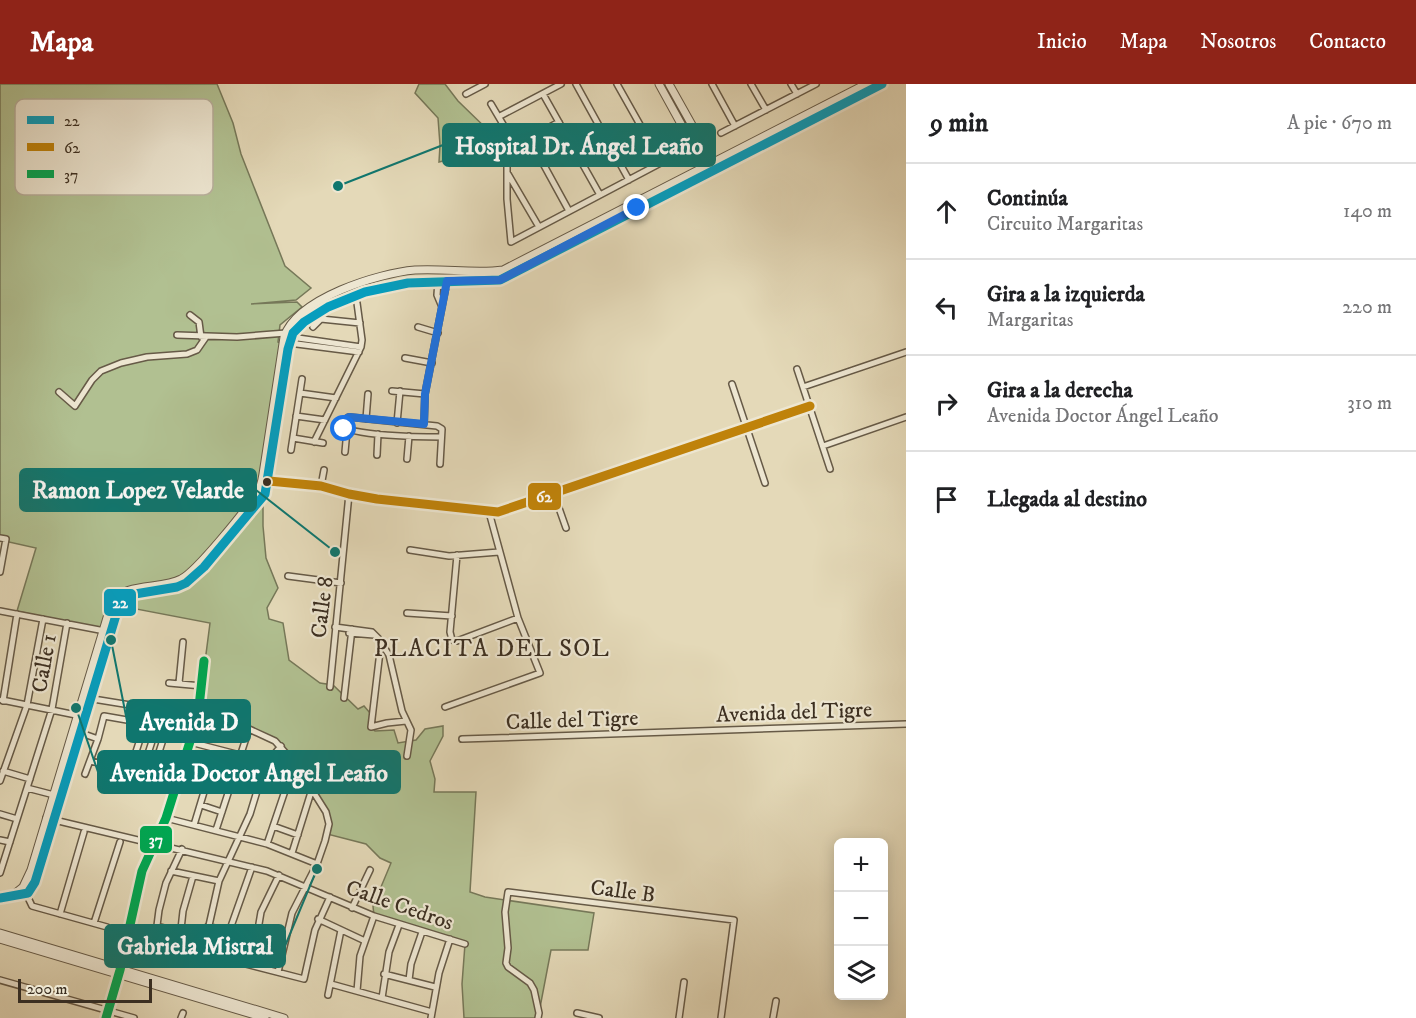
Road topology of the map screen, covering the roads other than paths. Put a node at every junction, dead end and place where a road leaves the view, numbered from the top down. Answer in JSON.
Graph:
{"nodes":[{"id":1,"x":485,"y":84,"type":"edge"},
{"id":2,"x":561,"y":84,"type":"edge"},
{"id":3,"x":576,"y":84,"type":"edge"},
{"id":4,"x":617,"y":84,"type":"edge"},
{"id":5,"x":659,"y":84,"type":"edge"},
{"id":6,"x":669,"y":84,"type":"edge"},
{"id":7,"x":712,"y":84,"type":"edge"},
{"id":8,"x":751,"y":84,"type":"edge"},
{"id":9,"x":791,"y":84,"type":"edge"},
{"id":10,"x":816,"y":84,"type":"edge"},
{"id":11,"x":866,"y":84,"type":"edge"},
{"id":12,"x":882,"y":84,"type":"edge"},
{"id":13,"x":543,"y":93,"type":"junction"},
{"id":14,"x":466,"y":94,"type":"dead end"},
{"id":15,"x":797,"y":94,"type":"junction"},
{"id":16,"x":491,"y":104,"type":"dead end"},
{"id":17,"x":766,"y":110,"type":"junction"},
{"id":18,"x":500,"y":116,"type":"junction"},
{"id":19,"x":559,"y":122,"type":"junction"},
{"id":20,"x":735,"y":126,"type":"junction"},
{"id":21,"x":721,"y":133,"type":"dead end"},
{"id":22,"x":529,"y":138,"type":"junction"},
{"id":23,"x":764,"y":140,"type":"junction"},
{"id":24,"x":507,"y":150,"type":"junction"},
{"id":25,"x":672,"y":157,"type":"dead end"},
{"id":26,"x":661,"y":162,"type":"junction"},
{"id":27,"x":715,"y":165,"type":"junction"},
{"id":28,"x":706,"y":170,"type":"junction"},
{"id":29,"x":507,"y":172,"type":"junction"},
{"id":30,"x":629,"y":180,"type":"junction"},
{"id":31,"x":600,"y":195,"type":"junction"},
{"id":32,"x":570,"y":211,"type":"junction"},
{"id":33,"x":539,"y":227,"type":"junction"},
{"id":34,"x":438,"y":281,"type":"junction"},
{"id":35,"x":447,"y":281,"type":"junction"},
{"id":36,"x":357,"y":303,"type":"dead end"},
{"id":37,"x":442,"y":309,"type":"junction"},
{"id":38,"x":190,"y":315,"type":"dead end"},
{"id":39,"x":360,"y":323,"type":"junction"},
{"id":40,"x":313,"y":327,"type":"dead end"},
{"id":41,"x":418,"y":327,"type":"dead end"},
{"id":42,"x":438,"y":333,"type":"junction"},
{"id":43,"x":177,"y":335,"type":"dead end"},
{"id":44,"x":204,"y":337,"type":"junction"},
{"id":45,"x":289,"y":338,"type":"junction"},
{"id":46,"x":360,"y":350,"type":"junction"},
{"id":47,"x":906,"y":352,"type":"edge"},
{"id":48,"x":405,"y":358,"type":"dead end"},
{"id":49,"x":432,"y":363,"type":"junction"},
{"id":50,"x":797,"y":369,"type":"dead end"},
{"id":51,"x":302,"y":379,"type":"dead end"},
{"id":52,"x":732,"y":384,"type":"dead end"},
{"id":53,"x":804,"y":387,"type":"junction"},
{"id":54,"x":392,"y":391,"type":"dead end"},
{"id":55,"x":400,"y":391,"type":"junction"},
{"id":56,"x":59,"y":392,"type":"dead end"},
{"id":57,"x":300,"y":393,"type":"junction"},
{"id":58,"x":368,"y":394,"type":"dead end"},
{"id":59,"x":425,"y":394,"type":"junction"},
{"id":60,"x":336,"y":398,"type":"junction"},
{"id":61,"x":810,"y":406,"type":"junction"},
{"id":62,"x":297,"y":416,"type":"junction"},
{"id":63,"x":906,"y":417,"type":"edge"},
{"id":64,"x":366,"y":419,"type":"junction"},
{"id":65,"x":325,"y":420,"type":"junction"},
{"id":66,"x":397,"y":423,"type":"junction"},
{"id":67,"x":424,"y":424,"type":"junction"},
{"id":68,"x":746,"y":427,"type":"junction"},
{"id":69,"x":347,"y":430,"type":"junction"},
{"id":70,"x":378,"y":434,"type":"junction"},
{"id":71,"x":409,"y":436,"type":"junction"},
{"id":72,"x":441,"y":437,"type":"junction"},
{"id":73,"x":293,"y":438,"type":"junction"},
{"id":74,"x":314,"y":442,"type":"junction"},
{"id":75,"x":323,"y":443,"type":"dead end"},
{"id":76,"x":823,"y":446,"type":"junction"},
{"id":77,"x":291,"y":450,"type":"dead end"},
{"id":78,"x":345,"y":452,"type":"dead end"},
{"id":79,"x":377,"y":455,"type":"dead end"},
{"id":80,"x":407,"y":459,"type":"dead end"},
{"id":81,"x":440,"y":464,"type":"dead end"},
{"id":82,"x":830,"y":469,"type":"dead end"},
{"id":83,"x":324,"y":470,"type":"dead end"},
{"id":84,"x":269,"y":481,"type":"junction"},
{"id":85,"x":765,"y":483,"type":"dead end"},
{"id":86,"x":321,"y":486,"type":"junction"},
{"id":87,"x":349,"y":494,"type":"junction"},
{"id":88,"x":554,"y":494,"type":"junction"},
{"id":89,"x":489,"y":512,"type":"junction"},
{"id":90,"x":566,"y":528,"type":"dead end"},
{"id":91,"x":3,"y":538,"type":"edge"},
{"id":92,"x":410,"y":550,"type":"dead end"},
{"id":93,"x":499,"y":552,"type":"junction"},
{"id":94,"x":457,"y":555,"type":"junction"},
{"id":95,"x":0,"y":572,"type":"edge"},
{"id":96,"x":288,"y":576,"type":"dead end"},
{"id":97,"x":341,"y":583,"type":"junction"},
{"id":98,"x":0,"y":611,"type":"edge"},
{"id":99,"x":113,"y":611,"type":"junction"},
{"id":100,"x":407,"y":613,"type":"dead end"},
{"id":101,"x":17,"y":614,"type":"junction"},
{"id":102,"x":452,"y":616,"type":"junction"},
{"id":103,"x":518,"y":618,"type":"junction"},
{"id":104,"x":43,"y":619,"type":"junction"},
{"id":105,"x":67,"y":623,"type":"junction"},
{"id":106,"x":334,"y":629,"type":"junction"},
{"id":107,"x":106,"y":631,"type":"junction"},
{"id":108,"x":352,"y":631,"type":"junction"},
{"id":109,"x":183,"y":642,"type":"dead end"},
{"id":110,"x":381,"y":642,"type":"junction"},
{"id":111,"x":204,"y":661,"type":"dead end"},
{"id":112,"x":169,"y":682,"type":"dead end"},
{"id":113,"x":179,"y":683,"type":"junction"},
{"id":114,"x":202,"y":686,"type":"junction"},
{"id":115,"x":330,"y":687,"type":"dead end"},
{"id":116,"x":83,"y":696,"type":"junction"},
{"id":117,"x":344,"y":698,"type":"dead end"},
{"id":118,"x":91,"y":699,"type":"junction"},
{"id":119,"x":2,"y":700,"type":"edge"},
{"id":120,"x":27,"y":705,"type":"junction"},
{"id":121,"x":445,"y":707,"type":"dead end"},
{"id":122,"x":52,"y":709,"type":"junction"},
{"id":123,"x":77,"y":715,"type":"junction"},
{"id":124,"x":198,"y":716,"type":"junction"},
{"id":125,"x":171,"y":717,"type":"dead end"},
{"id":126,"x":86,"y":718,"type":"junction"},
{"id":127,"x":406,"y":722,"type":"junction"},
{"id":128,"x":146,"y":724,"type":"junction"},
{"id":129,"x":906,"y":724,"type":"edge"},
{"id":130,"x":157,"y":726,"type":"junction"},
{"id":131,"x":167,"y":727,"type":"junction"},
{"id":132,"x":249,"y":729,"type":"junction"},
{"id":133,"x":683,"y":731,"type":"joint"},
{"id":134,"x":81,"y":733,"type":"junction"},
{"id":135,"x":98,"y":739,"type":"junction"},
{"id":136,"x":462,"y":739,"type":"dead end"},
{"id":137,"x":190,"y":742,"type":"junction"},
{"id":138,"x":281,"y":746,"type":"junction"},
{"id":139,"x":217,"y":749,"type":"junction"},
{"id":140,"x":240,"y":755,"type":"junction"},
{"id":141,"x":407,"y":756,"type":"dead end"},
{"id":142,"x":90,"y":761,"type":"junction"},
{"id":143,"x":297,"y":766,"type":"junction"},
{"id":144,"x":130,"y":770,"type":"junction"},
{"id":145,"x":3,"y":771,"type":"junction"},
{"id":146,"x":142,"y":772,"type":"junction"},
{"id":147,"x":85,"y":774,"type":"dead end"},
{"id":148,"x":152,"y":774,"type":"junction"},
{"id":149,"x":30,"y":779,"type":"junction"},
{"id":150,"x":0,"y":781,"type":"edge"},
{"id":151,"x":148,"y":784,"type":"dead end"},
{"id":152,"x":27,"y":788,"type":"junction"},
{"id":153,"x":312,"y":789,"type":"junction"},
{"id":154,"x":54,"y":795,"type":"junction"},
{"id":155,"x":201,"y":805,"type":"junction"},
{"id":156,"x":222,"y":812,"type":"junction"},
{"id":157,"x":0,"y":814,"type":"edge"},
{"id":158,"x":166,"y":818,"type":"junction"},
{"id":159,"x":17,"y":819,"type":"junction"},
{"id":160,"x":50,"y":819,"type":"junction"},
{"id":161,"x":194,"y":825,"type":"junction"},
{"id":162,"x":273,"y":826,"type":"junction"},
{"id":163,"x":216,"y":830,"type":"junction"},
{"id":164,"x":84,"y":832,"type":"dead end"},
{"id":165,"x":240,"y":836,"type":"junction"},
{"id":166,"x":298,"y":836,"type":"junction"},
{"id":167,"x":0,"y":840,"type":"edge"},
{"id":168,"x":10,"y":842,"type":"junction"},
{"id":169,"x":120,"y":842,"type":"dead end"},
{"id":170,"x":155,"y":843,"type":"junction"},
{"id":171,"x":267,"y":844,"type":"junction"},
{"id":172,"x":182,"y":849,"type":"junction"},
{"id":173,"x":292,"y":853,"type":"junction"},
{"id":174,"x":227,"y":861,"type":"junction"},
{"id":175,"x":317,"y":864,"type":"junction"},
{"id":176,"x":252,"y":867,"type":"junction"},
{"id":177,"x":1,"y":869,"type":"edge"},
{"id":178,"x":370,"y":870,"type":"dead end"},
{"id":179,"x":171,"y":871,"type":"junction"},
{"id":180,"x":279,"y":875,"type":"junction"},
{"id":181,"x":193,"y":876,"type":"junction"},
{"id":182,"x":219,"y":881,"type":"junction"},
{"id":183,"x":304,"y":886,"type":"junction"},
{"id":184,"x":26,"y":890,"type":"junction"},
{"id":185,"x":330,"y":897,"type":"junction"},
{"id":186,"x":0,"y":898,"type":"edge"},
{"id":187,"x":352,"y":908,"type":"junction"},
{"id":188,"x":60,"y":914,"type":"junction"},
{"id":189,"x":374,"y":916,"type":"junction"},
{"id":190,"x":318,"y":919,"type":"junction"},
{"id":191,"x":94,"y":923,"type":"junction"},
{"id":192,"x":399,"y":925,"type":"junction"},
{"id":193,"x":157,"y":926,"type":"junction"},
{"id":194,"x":208,"y":926,"type":"junction"},
{"id":195,"x":107,"y":927,"type":"dead end"},
{"id":196,"x":341,"y":930,"type":"junction"},
{"id":197,"x":180,"y":932,"type":"junction"},
{"id":198,"x":229,"y":932,"type":"junction"},
{"id":199,"x":422,"y":932,"type":"junction"},
{"id":200,"x":0,"y":933,"type":"edge"},
{"id":201,"x":129,"y":934,"type":"junction"},
{"id":202,"x":0,"y":939,"type":"edge"},
{"id":203,"x":10,"y":939,"type":"junction"},
{"id":204,"x":450,"y":939,"type":"junction"},
{"id":205,"x":256,"y":940,"type":"junction"},
{"id":206,"x":155,"y":941,"type":"junction"},
{"id":207,"x":365,"y":941,"type":"junction"},
{"id":208,"x":465,"y":944,"type":"dead end"},
{"id":209,"x":179,"y":947,"type":"junction"},
{"id":210,"x":203,"y":952,"type":"junction"},
{"id":211,"x":252,"y":965,"type":"junction"},
{"id":212,"x":120,"y":972,"type":"junction"},
{"id":213,"x":278,"y":972,"type":"junction"},
{"id":214,"x":384,"y":974,"type":"junction"},
{"id":215,"x":0,"y":980,"type":"edge"},
{"id":216,"x":409,"y":980,"type":"junction"},
{"id":217,"x":684,"y":982,"type":"dead end"},
{"id":218,"x":330,"y":984,"type":"junction"},
{"id":219,"x":435,"y":987,"type":"junction"},
{"id":220,"x":357,"y":991,"type":"junction"},
{"id":221,"x":328,"y":995,"type":"dead end"},
{"id":222,"x":382,"y":998,"type":"junction"},
{"id":223,"x":776,"y":1001,"type":"dead end"},
{"id":224,"x":108,"y":1010,"type":"junction"},
{"id":225,"x":241,"y":1012,"type":"edge"},
{"id":226,"x":577,"y":1013,"type":"dead end"},
{"id":227,"x":432,"y":1015,"type":"edge"},
{"id":228,"x":106,"y":1018,"type":"edge"},
{"id":229,"x":134,"y":1018,"type":"edge"},
{"id":230,"x":265,"y":1018,"type":"edge"},
{"id":231,"x":282,"y":1018,"type":"edge"},
{"id":232,"x":538,"y":1018,"type":"edge"},
{"id":233,"x":599,"y":1018,"type":"edge"},
{"id":234,"x":679,"y":1018,"type":"edge"},
{"id":235,"x":721,"y":1018,"type":"edge"},
{"id":236,"x":773,"y":1018,"type":"edge"}],
"edges":[{"from":1,"to":14,"type":"street"},
{"from":2,"to":13,"type":"street"},
{"from":3,"to":30,"type":"street"},
{"from":4,"to":26,"type":"street"},
{"from":5,"to":28,"type":"street"},
{"from":6,"to":27,"type":"street"},
{"from":7,"to":20,"type":"street"},
{"from":8,"to":17,"type":"street"},
{"from":9,"to":15,"type":"street"},
{"from":10,"to":15,"type":"street"},
{"from":11,"to":23,"type":"street"},
{"from":12,"to":23,"type":"street"},
{"from":13,"to":18,"type":"street"},
{"from":13,"to":19,"type":"street"},
{"from":15,"to":17,"type":"street"},
{"from":16,"to":18,"type":"street"},
{"from":17,"to":20,"type":"street"},
{"from":18,"to":24,"type":"street"},
{"from":19,"to":22,"type":"street"},
{"from":19,"to":31,"type":"street"},
{"from":20,"to":21,"type":"street"},
{"from":22,"to":24,"type":"street"},
{"from":22,"to":32,"type":"street"},
{"from":23,"to":27,"type":"street"},
{"from":24,"to":29,"type":"street"},
{"from":25,"to":26,"type":"street"},
{"from":26,"to":30,"type":"street"},
{"from":27,"to":28,"type":"street"},
{"from":28,"to":35,"type":"street"},
{"from":28,"to":45,"type":"street"},
{"from":29,"to":33,"type":"street"},
{"from":29,"to":33,"type":"street"},
{"from":30,"to":31,"type":"street"},
{"from":31,"to":32,"type":"street"},
{"from":32,"to":33,"type":"street"},
{"from":34,"to":35,"type":"street"},
{"from":34,"to":37,"type":"street"},
{"from":34,"to":45,"type":"street"},
{"from":35,"to":37,"type":"street"},
{"from":36,"to":39,"type":"street"},
{"from":37,"to":42,"type":"street"},
{"from":38,"to":44,"type":"street"},
{"from":39,"to":40,"type":"street"},
{"from":39,"to":46,"type":"street"},
{"from":41,"to":42,"type":"street"},
{"from":42,"to":49,"type":"street"},
{"from":43,"to":44,"type":"street"},
{"from":44,"to":45,"type":"street"},
{"from":44,"to":56,"type":"street"},
{"from":45,"to":46,"type":"street"},
{"from":45,"to":84,"type":"street"},
{"from":45,"to":99,"type":"street"},
{"from":46,"to":60,"type":"street"},
{"from":47,"to":53,"type":"street"},
{"from":48,"to":49,"type":"street"},
{"from":49,"to":59,"type":"street"},
{"from":50,"to":53,"type":"street"},
{"from":51,"to":57,"type":"street"},
{"from":52,"to":68,"type":"street"},
{"from":53,"to":61,"type":"street"},
{"from":54,"to":55,"type":"street"},
{"from":55,"to":59,"type":"street"},
{"from":55,"to":66,"type":"street"},
{"from":57,"to":60,"type":"street"},
{"from":57,"to":62,"type":"street"},
{"from":58,"to":64,"type":"street"},
{"from":59,"to":67,"type":"street"},
{"from":60,"to":65,"type":"street"},
{"from":61,"to":68,"type":"street"},
{"from":61,"to":76,"type":"street"},
{"from":62,"to":65,"type":"street"},
{"from":62,"to":73,"type":"street"},
{"from":63,"to":76,"type":"street"},
{"from":64,"to":66,"type":"street"},
{"from":64,"to":69,"type":"street"},
{"from":65,"to":74,"type":"street"},
{"from":66,"to":67,"type":"street"},
{"from":67,"to":72,"type":"street"},
{"from":68,"to":85,"type":"street"},
{"from":68,"to":88,"type":"street"},
{"from":69,"to":70,"type":"street"},
{"from":69,"to":78,"type":"street"},
{"from":70,"to":71,"type":"street"},
{"from":70,"to":79,"type":"street"},
{"from":71,"to":72,"type":"street"},
{"from":71,"to":80,"type":"street"},
{"from":72,"to":81,"type":"street"},
{"from":73,"to":74,"type":"street"},
{"from":73,"to":77,"type":"street"},
{"from":74,"to":75,"type":"street"},
{"from":76,"to":82,"type":"street"},
{"from":83,"to":86,"type":"street"},
{"from":84,"to":86,"type":"street"},
{"from":84,"to":99,"type":"street"},
{"from":86,"to":87,"type":"street"},
{"from":87,"to":89,"type":"street"},
{"from":87,"to":97,"type":"street","name":"Calle 8"},
{"from":88,"to":89,"type":"street"},
{"from":88,"to":90,"type":"street"},
{"from":89,"to":93,"type":"street"},
{"from":91,"to":95,"type":"street"},
{"from":92,"to":94,"type":"street"},
{"from":93,"to":94,"type":"street"},
{"from":93,"to":103,"type":"street"},
{"from":94,"to":102,"type":"street"},
{"from":96,"to":97,"type":"street"},
{"from":97,"to":106,"type":"street","name":"Calle 8"},
{"from":98,"to":101,"type":"street"},
{"from":99,"to":107,"type":"street"},
{"from":100,"to":102,"type":"street"},
{"from":101,"to":104,"type":"street"},
{"from":101,"to":119,"type":"street"},
{"from":102,"to":103,"type":"street"},
{"from":103,"to":121,"type":"street"},
{"from":104,"to":105,"type":"street"},
{"from":104,"to":120,"type":"street"},
{"from":105,"to":107,"type":"street"},
{"from":105,"to":122,"type":"street","name":"Calle 1"},
{"from":106,"to":108,"type":"street"},
{"from":106,"to":115,"type":"street","name":"Calle 8"},
{"from":107,"to":116,"type":"street"},
{"from":107,"to":118,"type":"street"},
{"from":108,"to":110,"type":"street"},
{"from":108,"to":117,"type":"street"},
{"from":109,"to":113,"type":"street"},
{"from":110,"to":127,"type":"street"},
{"from":110,"to":127,"type":"street"},
{"from":111,"to":114,"type":"street"},
{"from":112,"to":113,"type":"street"},
{"from":113,"to":114,"type":"street"},
{"from":114,"to":124,"type":"street"},
{"from":116,"to":118,"type":"street"},
{"from":116,"to":123,"type":"street"},
{"from":118,"to":124,"type":"street"},
{"from":118,"to":126,"type":"street"},
{"from":119,"to":120,"type":"street"},
{"from":120,"to":122,"type":"street"},
{"from":120,"to":145,"type":"street"},
{"from":122,"to":123,"type":"street"},
{"from":122,"to":149,"type":"street","name":"Calle 1"},
{"from":123,"to":126,"type":"street"},
{"from":123,"to":154,"type":"street"},
{"from":124,"to":132,"type":"street"},
{"from":124,"to":137,"type":"street"},
{"from":125,"to":131,"type":"street"},
{"from":126,"to":134,"type":"street"},
{"from":127,"to":141,"type":"street"},
{"from":128,"to":130,"type":"street"},
{"from":128,"to":135,"type":"street"},
{"from":128,"to":144,"type":"street"},
{"from":129,"to":133,"type":"street","name":"Avenida del Tigre"},
{"from":130,"to":131,"type":"street"},
{"from":130,"to":146,"type":"street"},
{"from":131,"to":148,"type":"street"},
{"from":132,"to":138,"type":"street"},
{"from":132,"to":140,"type":"street"},
{"from":133,"to":136,"type":"street","name":"Calle del Tigre"},
{"from":134,"to":135,"type":"street"},
{"from":134,"to":160,"type":"street"},
{"from":135,"to":142,"type":"street"},
{"from":137,"to":139,"type":"street"},
{"from":137,"to":158,"type":"street"},
{"from":138,"to":143,"type":"street"},
{"from":138,"to":165,"type":"street"},
{"from":139,"to":140,"type":"street"},
{"from":139,"to":155,"type":"street"},
{"from":140,"to":156,"type":"street"},
{"from":142,"to":144,"type":"street"},
{"from":142,"to":147,"type":"street"},
{"from":143,"to":153,"type":"street"},
{"from":143,"to":162,"type":"street"},
{"from":144,"to":146,"type":"street"},
{"from":145,"to":149,"type":"street"},
{"from":145,"to":150,"type":"street"},
{"from":146,"to":148,"type":"street"},
{"from":148,"to":151,"type":"street"},
{"from":149,"to":152,"type":"street","name":"Calle 1"},
{"from":152,"to":154,"type":"street"},
{"from":152,"to":159,"type":"street","name":"Calle 1"},
{"from":153,"to":166,"type":"street"},
{"from":153,"to":175,"type":"street"},
{"from":154,"to":160,"type":"street"},
{"from":155,"to":156,"type":"street"},
{"from":155,"to":161,"type":"street"},
{"from":156,"to":163,"type":"street"},
{"from":157,"to":159,"type":"street"},
{"from":158,"to":161,"type":"street"},
{"from":158,"to":170,"type":"street"},
{"from":159,"to":168,"type":"street","name":"Calle 1"},
{"from":160,"to":170,"type":"street","name":"Calle Cedros"},
{"from":160,"to":184,"type":"street"},
{"from":161,"to":163,"type":"street"},
{"from":162,"to":166,"type":"street"},
{"from":162,"to":171,"type":"street"},
{"from":163,"to":165,"type":"street"},
{"from":164,"to":188,"type":"street"},
{"from":165,"to":171,"type":"street"},
{"from":165,"to":174,"type":"street"},
{"from":166,"to":173,"type":"street"},
{"from":167,"to":168,"type":"street"},
{"from":168,"to":177,"type":"street","name":"Calle 1"},
{"from":169,"to":191,"type":"street"},
{"from":170,"to":172,"type":"street","name":"Calle Cedros"},
{"from":170,"to":201,"type":"street"},
{"from":171,"to":173,"type":"street"},
{"from":172,"to":174,"type":"street","name":"Calle Cedros"},
{"from":172,"to":179,"type":"street"},
{"from":173,"to":175,"type":"street"},
{"from":174,"to":176,"type":"street","name":"Calle Cedros"},
{"from":174,"to":182,"type":"street"},
{"from":175,"to":183,"type":"street"},
{"from":176,"to":180,"type":"street","name":"Calle Cedros"},
{"from":176,"to":198,"type":"street"},
{"from":178,"to":187,"type":"street"},
{"from":179,"to":181,"type":"street"},
{"from":179,"to":193,"type":"street"},
{"from":180,"to":183,"type":"street","name":"Calle Cedros"},
{"from":180,"to":205,"type":"street"},
{"from":181,"to":182,"type":"street"},
{"from":181,"to":197,"type":"street"},
{"from":182,"to":194,"type":"street"},
{"from":183,"to":185,"type":"street","name":"Calle Cedros"},
{"from":183,"to":213,"type":"street"},
{"from":184,"to":186,"type":"street"},
{"from":184,"to":188,"type":"street"},
{"from":185,"to":187,"type":"street","name":"Calle Cedros"},
{"from":185,"to":190,"type":"street"},
{"from":187,"to":189,"type":"street","name":"Calle Cedros"},
{"from":188,"to":191,"type":"street"},
{"from":189,"to":192,"type":"street","name":"Calle Cedros"},
{"from":189,"to":207,"type":"street"},
{"from":190,"to":196,"type":"street"},
{"from":190,"to":213,"type":"street"},
{"from":191,"to":195,"type":"street"},
{"from":192,"to":199,"type":"street","name":"Calle Cedros"},
{"from":192,"to":214,"type":"street"},
{"from":193,"to":197,"type":"street"},
{"from":193,"to":206,"type":"street"},
{"from":194,"to":198,"type":"street"},
{"from":194,"to":210,"type":"street"},
{"from":196,"to":207,"type":"street"},
{"from":196,"to":218,"type":"street"},
{"from":197,"to":209,"type":"street"},
{"from":198,"to":205,"type":"street"},
{"from":199,"to":204,"type":"street","name":"Calle Cedros"},
{"from":199,"to":216,"type":"street"},
{"from":200,"to":203,"type":"street"},
{"from":201,"to":206,"type":"street"},
{"from":201,"to":212,"type":"street"},
{"from":202,"to":203,"type":"street"},
{"from":203,"to":212,"type":"street"},
{"from":204,"to":208,"type":"street","name":"Calle Cedros"},
{"from":204,"to":219,"type":"street"},
{"from":205,"to":211,"type":"street"},
{"from":206,"to":209,"type":"street"},
{"from":207,"to":220,"type":"street"},
{"from":209,"to":210,"type":"street"},
{"from":210,"to":211,"type":"street"},
{"from":211,"to":213,"type":"street"},
{"from":212,"to":224,"type":"street"},
{"from":212,"to":225,"type":"street"},
{"from":214,"to":216,"type":"street"},
{"from":214,"to":222,"type":"street"},
{"from":215,"to":224,"type":"street"},
{"from":216,"to":219,"type":"street"},
{"from":217,"to":234,"type":"street"},
{"from":218,"to":220,"type":"street"},
{"from":218,"to":221,"type":"street"},
{"from":219,"to":227,"type":"street"},
{"from":220,"to":222,"type":"street"},
{"from":222,"to":227,"type":"street"},
{"from":223,"to":236,"type":"street"},
{"from":224,"to":228,"type":"street"},
{"from":224,"to":229,"type":"street"},
{"from":225,"to":230,"type":"street"},
{"from":225,"to":231,"type":"street"},
{"from":226,"to":233,"type":"street"},
{"from":232,"to":235,"type":"street","name":"Calle B"}]}
